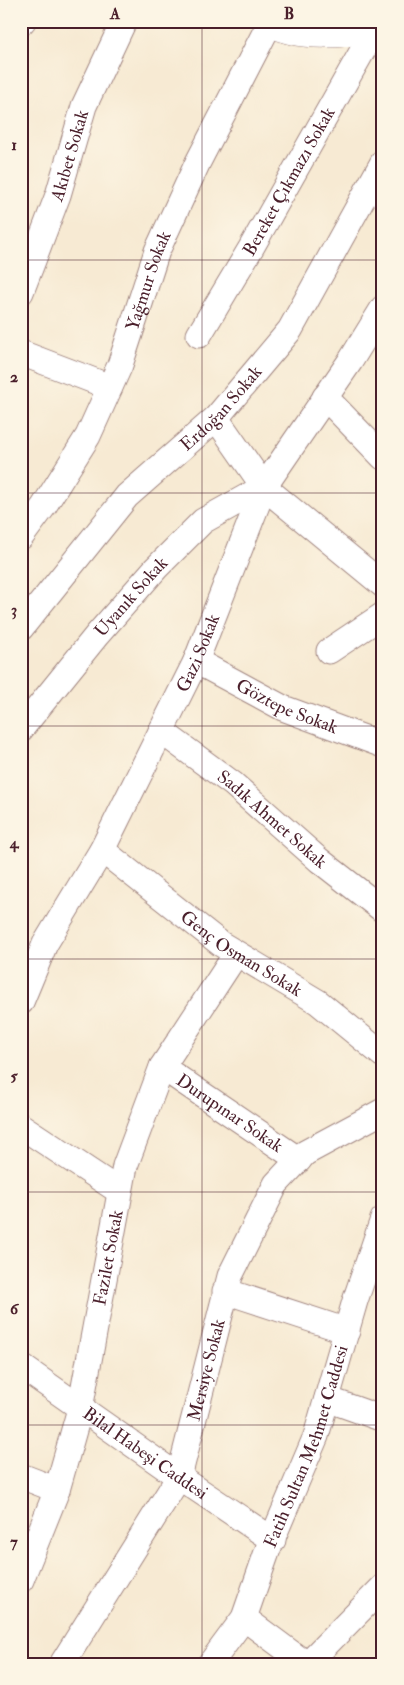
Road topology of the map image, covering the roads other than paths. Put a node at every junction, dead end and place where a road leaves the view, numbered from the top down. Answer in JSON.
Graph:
{"nodes":[{"id":1,"x":124,"y":21,"type":"edge"},
{"id":2,"x":270,"y":22,"type":"edge"},
{"id":3,"x":379,"y":27,"type":"edge"},
{"id":4,"x":383,"y":162,"type":"edge"},
{"id":5,"x":21,"y":292,"type":"edge"},
{"id":6,"x":383,"y":308,"type":"edge"},
{"id":7,"x":199,"y":335,"type":"dead end"},
{"id":8,"x":21,"y":353,"type":"edge"},
{"id":9,"x":110,"y":387,"type":"junction"},
{"id":10,"x":326,"y":397,"type":"junction"},
{"id":11,"x":216,"y":418,"type":"junction"},
{"id":12,"x":383,"y":457,"type":"edge"},
{"id":13,"x":264,"y":487,"type":"junction"},
{"id":14,"x":21,"y":537,"type":"edge"},
{"id":15,"x":383,"y":585,"type":"edge"},
{"id":16,"x":383,"y":615,"type":"edge"},
{"id":17,"x":21,"y":628,"type":"edge"},
{"id":18,"x":329,"y":651,"type":"dead end"},
{"id":19,"x":196,"y":661,"type":"junction"},
{"id":20,"x":21,"y":729,"type":"edge"},
{"id":21,"x":161,"y":731,"type":"junction"},
{"id":22,"x":383,"y":745,"type":"edge"},
{"id":23,"x":102,"y":850,"type":"junction"},
{"id":24,"x":383,"y":910,"type":"edge"},
{"id":25,"x":236,"y":954,"type":"junction"},
{"id":26,"x":21,"y":1002,"type":"edge"},
{"id":27,"x":383,"y":1055,"type":"edge"},
{"id":28,"x":162,"y":1067,"type":"junction"},
{"id":29,"x":383,"y":1110,"type":"edge"},
{"id":30,"x":21,"y":1126,"type":"edge"},
{"id":31,"x":299,"y":1160,"type":"junction"},
{"id":32,"x":119,"y":1191,"type":"junction"},
{"id":33,"x":383,"y":1219,"type":"edge"},
{"id":34,"x":225,"y":1291,"type":"junction"},
{"id":35,"x":347,"y":1331,"type":"junction"},
{"id":36,"x":21,"y":1366,"type":"edge"},
{"id":37,"x":327,"y":1399,"type":"junction"},
{"id":38,"x":80,"y":1409,"type":"junction"},
{"id":39,"x":383,"y":1419,"type":"edge"},
{"id":40,"x":21,"y":1476,"type":"edge"},
{"id":41,"x":178,"y":1477,"type":"junction"},
{"id":42,"x":57,"y":1490,"type":"junction"},
{"id":43,"x":273,"y":1540,"type":"junction"},
{"id":44,"x":21,"y":1580,"type":"edge"},
{"id":45,"x":383,"y":1587,"type":"edge"},
{"id":46,"x":244,"y":1618,"type":"junction"},
{"id":47,"x":62,"y":1664,"type":"edge"},
{"id":48,"x":210,"y":1664,"type":"edge"},
{"id":49,"x":306,"y":1664,"type":"edge"}],
"edges":[{"from":1,"to":5,"type":"street","name":"Akıbet Sokak"},
{"from":2,"to":3,"type":"main road"},
{"from":2,"to":9,"type":"street","name":"Yağmur Sokak"},
{"from":3,"to":7,"type":"street","name":"Bereket Çıkmazı Sokak"},
{"from":4,"to":11,"type":"street","name":"Erdoğan Sokak"},
{"from":6,"to":10,"type":"street","name":"Gazi Sokak"},
{"from":8,"to":9,"type":"street"},
{"from":9,"to":14,"type":"street","name":"Yağmur Sokak"},
{"from":10,"to":12,"type":"street"},
{"from":10,"to":13,"type":"street","name":"Gazi Sokak"},
{"from":11,"to":13,"type":"street"},
{"from":11,"to":17,"type":"street","name":"Erdoğan Sokak"},
{"from":13,"to":15,"type":"street"},
{"from":13,"to":19,"type":"street","name":"Gazi Sokak"},
{"from":13,"to":20,"type":"street","name":"Uyanık Sokak"},
{"from":16,"to":18,"type":"street"},
{"from":19,"to":21,"type":"street","name":"Gazi Sokak"},
{"from":19,"to":22,"type":"street","name":"Göztepe Sokak"},
{"from":21,"to":23,"type":"street","name":"Gazi Sokak"},
{"from":21,"to":24,"type":"street","name":"Sadık Ahmet Sokak"},
{"from":23,"to":25,"type":"street","name":"Genç Osman Sokak"},
{"from":23,"to":26,"type":"street","name":"Gazi Sokak"},
{"from":25,"to":27,"type":"street","name":"Genç Osman Sokak"},
{"from":25,"to":28,"type":"street","name":"Fazilet Sokak"},
{"from":28,"to":31,"type":"street","name":"Durupınar Sokak"},
{"from":28,"to":32,"type":"street","name":"Fazilet Sokak"},
{"from":29,"to":31,"type":"street","name":"Mersiye Sokak"},
{"from":30,"to":32,"type":"street"},
{"from":31,"to":34,"type":"street","name":"Mersiye Sokak"},
{"from":32,"to":38,"type":"street","name":"Fazilet Sokak"},
{"from":33,"to":35,"type":"street","name":"Fatih Sultan Mehmet Caddesi"},
{"from":34,"to":35,"type":"street"},
{"from":34,"to":41,"type":"street","name":"Mersiye Sokak"},
{"from":35,"to":37,"type":"street","name":"Fatih Sultan Mehmet Caddesi"},
{"from":36,"to":38,"type":"street","name":"Bilal Habeşi Caddesi"},
{"from":37,"to":39,"type":"street"},
{"from":37,"to":43,"type":"street","name":"Fatih Sultan Mehmet Caddesi"},
{"from":38,"to":41,"type":"street","name":"Bilal Habeşi Caddesi"},
{"from":38,"to":42,"type":"street","name":"Fazilet Sokak"},
{"from":40,"to":42,"type":"street"},
{"from":41,"to":43,"type":"street","name":"Bilal Habeşi Caddesi"},
{"from":41,"to":47,"type":"street","name":"Mersiye Sokak"},
{"from":42,"to":44,"type":"street","name":"Fazilet Sokak"},
{"from":43,"to":46,"type":"street","name":"Fatih Sultan Mehmet Caddesi"},
{"from":45,"to":49,"type":"street"},
{"from":46,"to":48,"type":"street","name":"Fatih Sultan Mehmet Caddesi"},
{"from":46,"to":49,"type":"street"}]}
